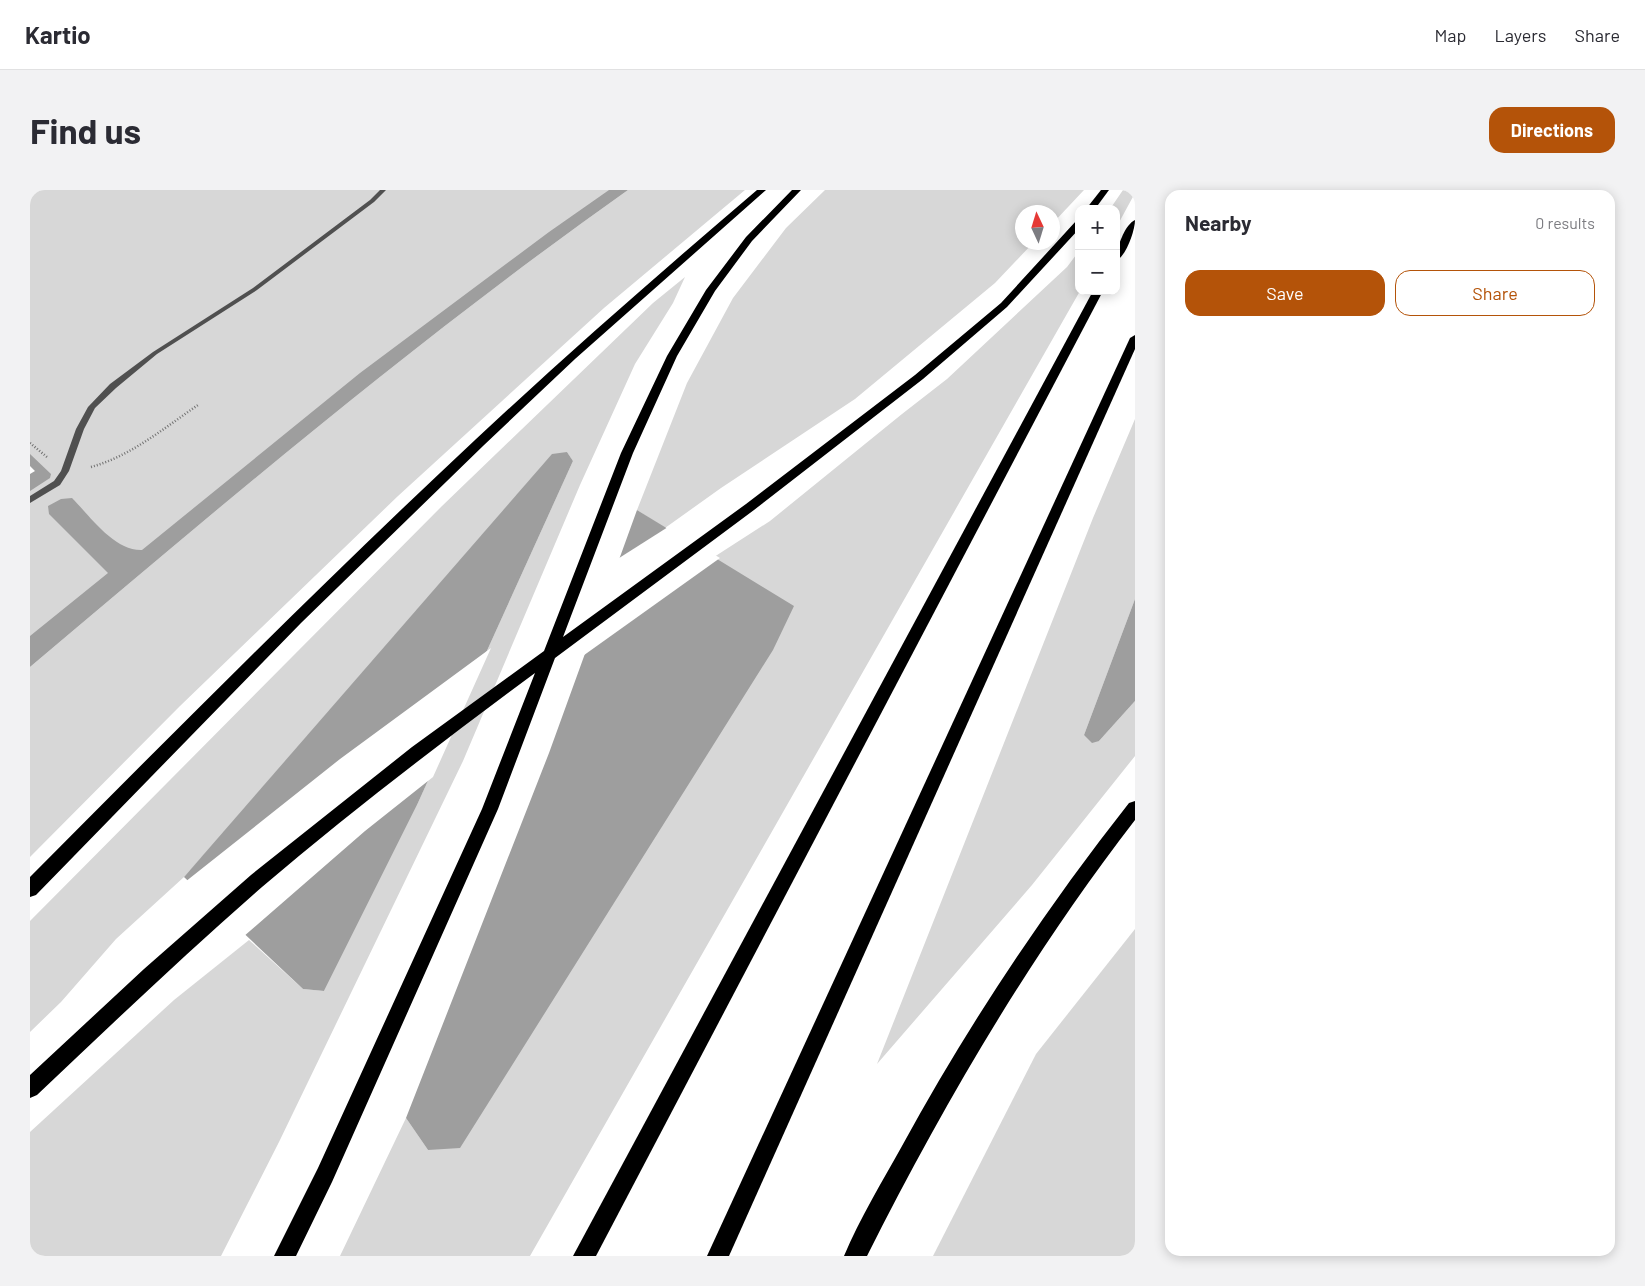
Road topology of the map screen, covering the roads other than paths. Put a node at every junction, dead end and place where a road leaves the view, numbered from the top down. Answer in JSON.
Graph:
{"nodes":[{"id":1,"x":383,"y":190,"type":"edge"},
{"id":2,"x":762,"y":190,"type":"edge"},
{"id":3,"x":797,"y":190,"type":"edge"},
{"id":4,"x":1105,"y":190,"type":"edge"},
{"id":5,"x":1093,"y":205,"type":"edge"},
{"id":6,"x":1135,"y":223,"type":"edge"},
{"id":7,"x":1075,"y":227,"type":"edge"},
{"id":8,"x":1120,"y":251,"type":"edge"},
{"id":9,"x":1096,"y":295,"type":"edge"},
{"id":10,"x":1135,"y":338,"type":"edge"},
{"id":11,"x":30,"y":500,"type":"edge"},
{"id":12,"x":1135,"y":808,"type":"edge"},
{"id":13,"x":30,"y":890,"type":"edge"},
{"id":14,"x":30,"y":1088,"type":"edge"},
{"id":15,"x":285,"y":1256,"type":"edge"},
{"id":16,"x":584,"y":1256,"type":"edge"},
{"id":17,"x":718,"y":1256,"type":"edge"},
{"id":18,"x":854,"y":1256,"type":"edge"}],
"edges":[{"from":1,"to":11,"type":"lane"},
{"from":2,"to":13,"type":"highway"},
{"from":3,"to":15,"type":"highway"},
{"from":4,"to":5,"type":"highway"},
{"from":6,"to":8,"type":"highway"},
{"from":7,"to":14,"type":"highway"},
{"from":9,"to":16,"type":"highway"},
{"from":10,"to":17,"type":"highway"},
{"from":12,"to":18,"type":"highway"}]}
